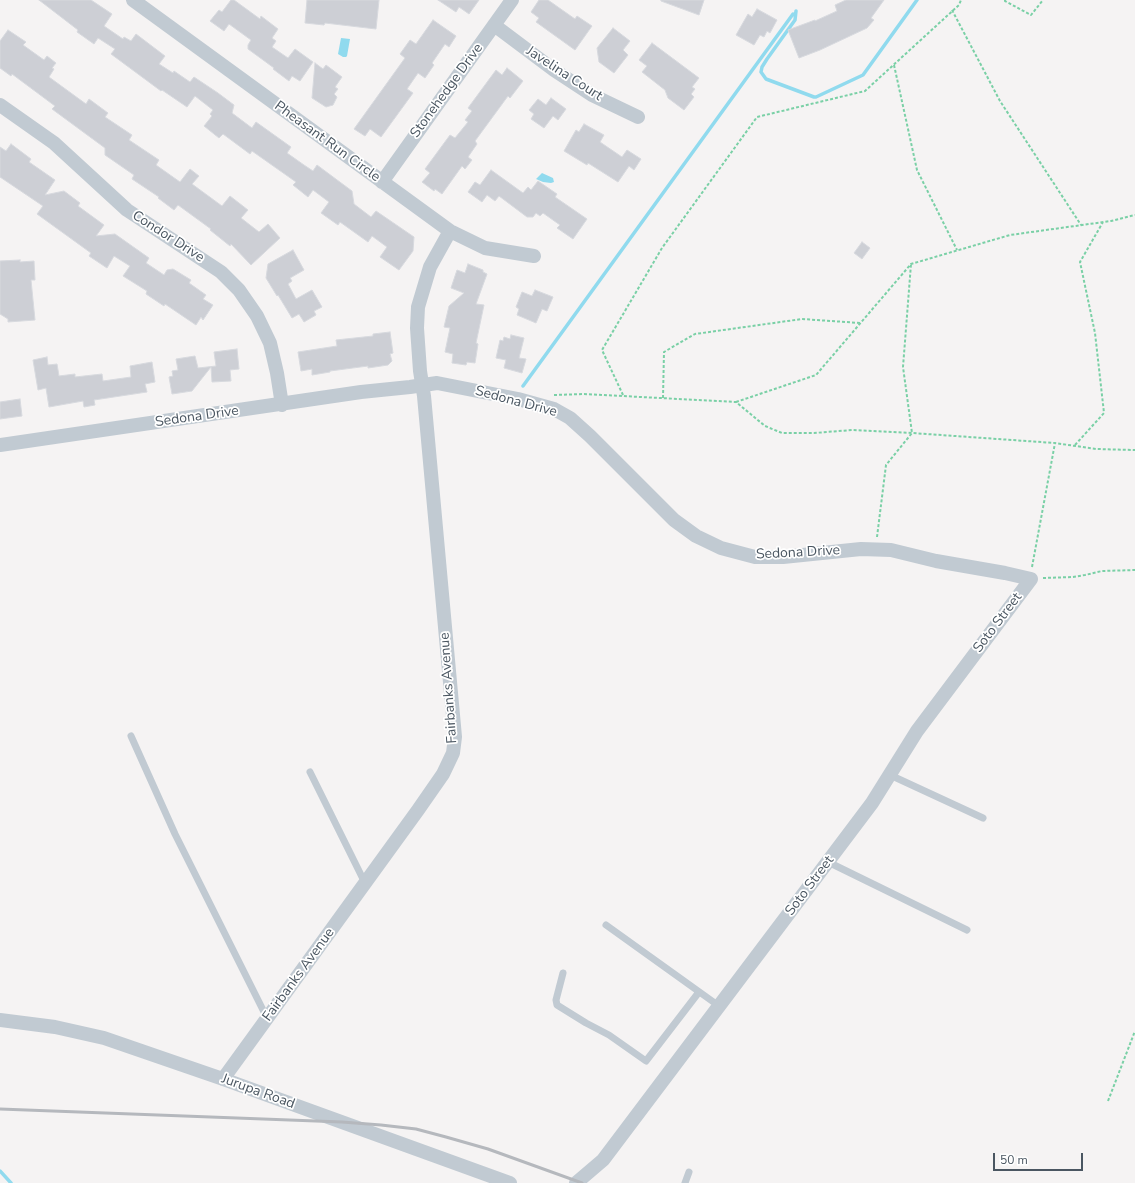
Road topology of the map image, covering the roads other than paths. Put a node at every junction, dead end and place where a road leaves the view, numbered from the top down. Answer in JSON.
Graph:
{"nodes":[{"id":1,"x":133,"y":0,"type":"edge"},
{"id":2,"x":512,"y":0,"type":"edge"},
{"id":3,"x":494,"y":25,"type":"junction"},
{"id":4,"x":0,"y":104,"type":"edge"},
{"id":5,"x":638,"y":117,"type":"dead end"},
{"id":6,"x":382,"y":182,"type":"junction"},
{"id":7,"x":450,"y":231,"type":"junction"},
{"id":8,"x":534,"y":256,"type":"dead end"},
{"id":9,"x":423,"y":384,"type":"junction"},
{"id":10,"x":282,"y":405,"type":"junction"},
{"id":11,"x":0,"y":445,"type":"edge"},
{"id":12,"x":1031,"y":579,"type":"joint"},
{"id":13,"x":131,"y":736,"type":"dead end"},
{"id":14,"x":310,"y":772,"type":"dead end"},
{"id":15,"x":890,"y":775,"type":"junction"},
{"id":16,"x":983,"y":818,"type":"dead end"},
{"id":17,"x":828,"y":862,"type":"junction"},
{"id":18,"x":365,"y":883,"type":"junction"},
{"id":19,"x":606,"y":925,"type":"dead end"},
{"id":20,"x":967,"y":930,"type":"dead end"},
{"id":21,"x":563,"y":973,"type":"dead end"},
{"id":22,"x":699,"y":992,"type":"junction"},
{"id":23,"x":719,"y":1006,"type":"junction"},
{"id":24,"x":267,"y":1018,"type":"junction"},
{"id":25,"x":0,"y":1020,"type":"edge"},
{"id":26,"x":223,"y":1079,"type":"junction"},
{"id":27,"x":689,"y":1172,"type":"dead end"},
{"id":28,"x":510,"y":1183,"type":"edge"},
{"id":29,"x":576,"y":1183,"type":"edge"},
{"id":30,"x":685,"y":1183,"type":"edge"}],
"edges":[{"from":1,"to":6,"type":"street","name":"Pheasant Run Circle"},
{"from":2,"to":3,"type":"street","name":"Stonehedge Drive"},
{"from":3,"to":5,"type":"street","name":"Javelina Court"},
{"from":3,"to":6,"type":"street","name":"Stonehedge Drive"},
{"from":4,"to":10,"type":"street","name":"Condor Drive"},
{"from":6,"to":7,"type":"street","name":"Pheasant Run Circle"},
{"from":7,"to":8,"type":"street","name":"Pheasant Run Circle"},
{"from":7,"to":9,"type":"street","name":"Fairbanks Avenue"},
{"from":9,"to":10,"type":"street","name":"Sedona Drive"},
{"from":9,"to":12,"type":"street","name":"Sedona Drive"},
{"from":9,"to":18,"type":"street","name":"Fairbanks Avenue"},
{"from":10,"to":11,"type":"street","name":"Sedona Drive"},
{"from":12,"to":15,"type":"street","name":"Soto Street"},
{"from":13,"to":24,"type":"lane"},
{"from":14,"to":18,"type":"lane"},
{"from":15,"to":16,"type":"lane"},
{"from":15,"to":17,"type":"street","name":"Soto Street"},
{"from":17,"to":20,"type":"lane"},
{"from":17,"to":23,"type":"street","name":"Soto Street"},
{"from":18,"to":24,"type":"street","name":"Fairbanks Avenue"},
{"from":19,"to":22,"type":"lane"},
{"from":21,"to":22,"type":"lane"},
{"from":22,"to":23,"type":"lane"},
{"from":23,"to":29,"type":"street","name":"Soto Street"},
{"from":24,"to":26,"type":"street","name":"Fairbanks Avenue"},
{"from":25,"to":26,"type":"street","name":"Jurupa Road"},
{"from":26,"to":28,"type":"street","name":"Jurupa Road"},
{"from":27,"to":30,"type":"lane"}]}
